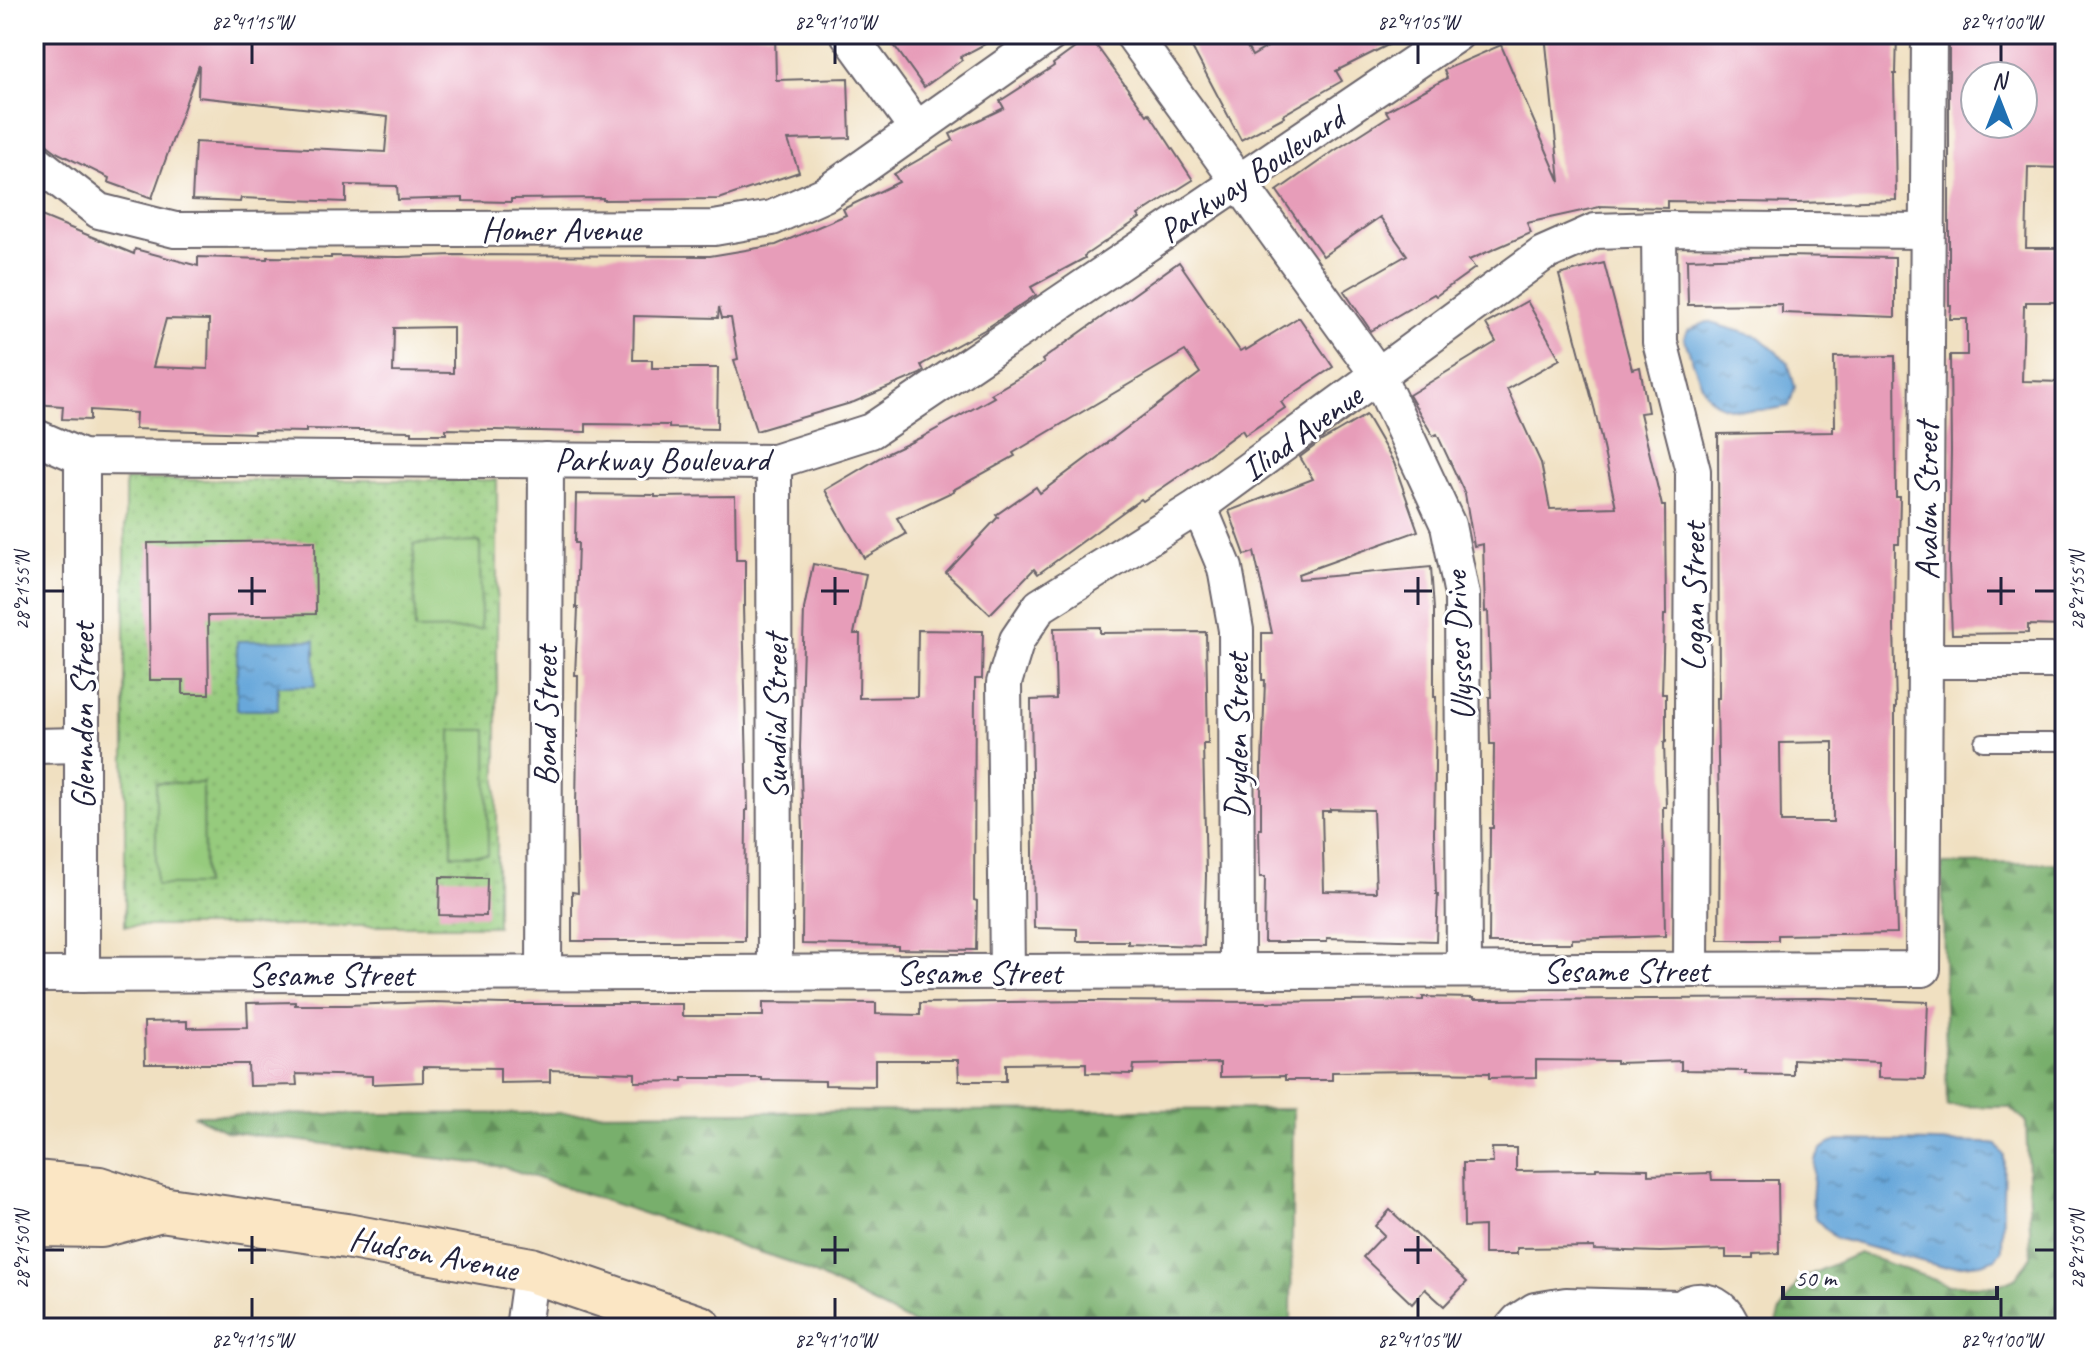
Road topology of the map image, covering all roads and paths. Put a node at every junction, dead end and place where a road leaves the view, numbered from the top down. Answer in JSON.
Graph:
{"nodes":[{"id":1,"x":848,"y":34,"type":"edge"},
{"id":2,"x":1051,"y":34,"type":"edge"},
{"id":3,"x":1132,"y":34,"type":"edge"},
{"id":4,"x":1457,"y":34,"type":"edge"},
{"id":5,"x":1929,"y":34,"type":"edge"},
{"id":6,"x":917,"y":129,"type":"junction"},
{"id":7,"x":34,"y":160,"type":"edge"},
{"id":8,"x":1240,"y":183,"type":"junction"},
{"id":9,"x":1659,"y":229,"type":"junction"},
{"id":10,"x":1928,"y":231,"type":"junction"},
{"id":11,"x":1378,"y":375,"type":"junction"},
{"id":12,"x":34,"y":436,"type":"edge"},
{"id":13,"x":82,"y":457,"type":"junction"},
{"id":14,"x":546,"y":460,"type":"junction"},
{"id":15,"x":774,"y":462,"type":"junction"},
{"id":16,"x":1199,"y":506,"type":"junction"},
{"id":17,"x":1925,"y":661,"type":"junction"},
{"id":18,"x":2065,"y":661,"type":"edge"},
{"id":19,"x":1983,"y":742,"type":"dead end"},
{"id":20,"x":2065,"y":742,"type":"edge"},
{"id":21,"x":82,"y":745,"type":"junction"},
{"id":22,"x":34,"y":746,"type":"edge"},
{"id":23,"x":1923,"y":969,"type":"joint"},
{"id":24,"x":1464,"y":970,"type":"junction"},
{"id":25,"x":1691,"y":970,"type":"junction"},
{"id":26,"x":1237,"y":971,"type":"junction"},
{"id":27,"x":1007,"y":972,"type":"junction"},
{"id":28,"x":544,"y":973,"type":"junction"},
{"id":29,"x":775,"y":973,"type":"junction"},
{"id":30,"x":34,"y":975,"type":"edge"},
{"id":31,"x":82,"y":975,"type":"junction"},
{"id":32,"x":34,"y":1183,"type":"edge"},
{"id":33,"x":161,"y":1209,"type":"junction"},
{"id":34,"x":34,"y":1224,"type":"edge"},
{"id":35,"x":531,"y":1270,"type":"junction"},
{"id":36,"x":1672,"y":1318,"type":"edge"},
{"id":37,"x":523,"y":1328,"type":"edge"},
{"id":38,"x":700,"y":1328,"type":"edge"},
{"id":39,"x":1512,"y":1328,"type":"edge"},
{"id":40,"x":1733,"y":1328,"type":"edge"}],
"edges":[{"from":1,"to":6,"type":"street"},
{"from":2,"to":6,"type":"street","name":"Homer Avenue"},
{"from":3,"to":8,"type":"street","name":"Ulysses Drive"},
{"from":4,"to":8,"type":"street","name":"Parkway Boulevard"},
{"from":5,"to":10,"type":"street","name":"Avalon Street"},
{"from":6,"to":7,"type":"street","name":"Homer Avenue"},
{"from":8,"to":11,"type":"street","name":"Ulysses Drive"},
{"from":8,"to":15,"type":"street","name":"Parkway Boulevard"},
{"from":9,"to":10,"type":"street","name":"Iliad Avenue"},
{"from":9,"to":11,"type":"street","name":"Iliad Avenue"},
{"from":9,"to":25,"type":"street","name":"Logan Street"},
{"from":10,"to":17,"type":"street","name":"Avalon Street"},
{"from":11,"to":16,"type":"street","name":"Iliad Avenue"},
{"from":11,"to":24,"type":"street","name":"Ulysses Drive"},
{"from":12,"to":13,"type":"street","name":"Parkway Boulevard"},
{"from":13,"to":14,"type":"street","name":"Parkway Boulevard"},
{"from":13,"to":21,"type":"street","name":"Glenndon Street"},
{"from":14,"to":15,"type":"street","name":"Parkway Boulevard"},
{"from":14,"to":28,"type":"street","name":"Bond Street"},
{"from":15,"to":29,"type":"street","name":"Sundial Street"},
{"from":16,"to":26,"type":"street","name":"Dryden Street"},
{"from":16,"to":27,"type":"street","name":"Iliad Avenue"},
{"from":17,"to":18,"type":"street"},
{"from":17,"to":23,"type":"street","name":"Avalon Street"},
{"from":19,"to":20,"type":"lane"},
{"from":21,"to":22,"type":"street"},
{"from":21,"to":31,"type":"street","name":"Glenndon Street"},
{"from":23,"to":25,"type":"street","name":"Sesame Street"},
{"from":24,"to":25,"type":"street","name":"Sesame Street"},
{"from":24,"to":26,"type":"street","name":"Sesame Street"},
{"from":26,"to":27,"type":"street","name":"Sesame Street"},
{"from":27,"to":29,"type":"street","name":"Sesame Street"},
{"from":28,"to":29,"type":"street","name":"Sesame Street"},
{"from":28,"to":31,"type":"street","name":"Sesame Street"},
{"from":30,"to":31,"type":"street","name":"Sesame Street"},
{"from":32,"to":33,"type":"street","name":"Hudson Avenue"},
{"from":33,"to":34,"type":"street","name":"Hudson Avenue"},
{"from":33,"to":35,"type":"street","name":"Hudson Avenue"},
{"from":35,"to":37,"type":"street"},
{"from":35,"to":38,"type":"street","name":"Hudson Avenue"},
{"from":36,"to":39,"type":"street"},
{"from":36,"to":40,"type":"street"}]}
